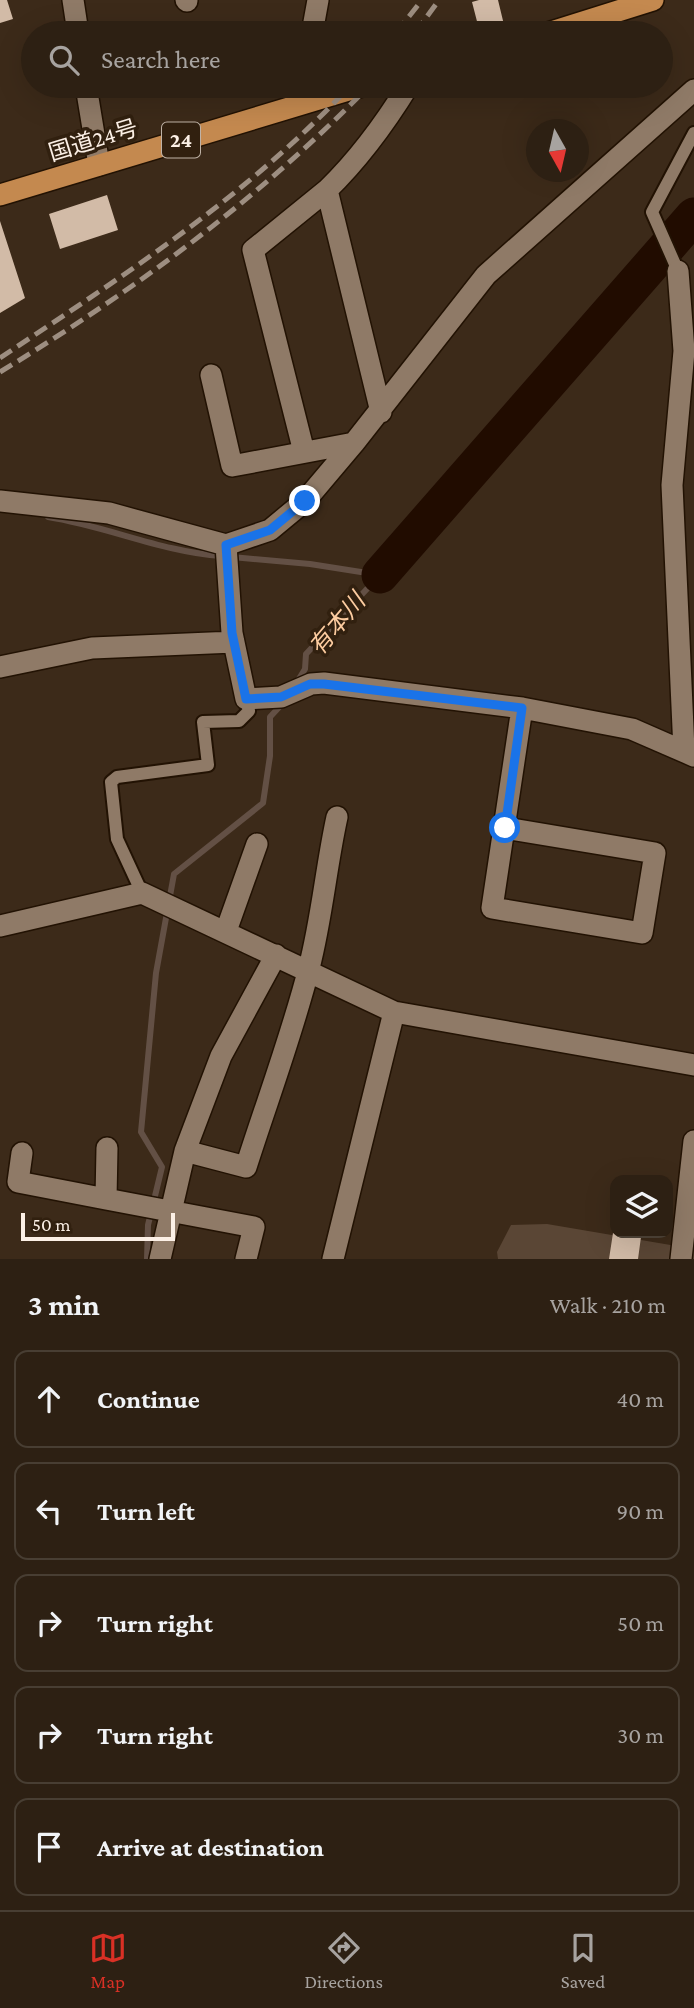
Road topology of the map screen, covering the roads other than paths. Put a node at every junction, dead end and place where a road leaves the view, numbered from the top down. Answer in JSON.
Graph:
{"nodes":[{"id":1,"x":73,"y":0,"type":"edge"},
{"id":2,"x":318,"y":0,"type":"edge"},
{"id":3,"x":653,"y":0,"type":"edge"},
{"id":4,"x":76,"y":21,"type":"edge"},
{"id":5,"x":314,"y":21,"type":"edge"},
{"id":6,"x":586,"y":21,"type":"edge"},
{"id":7,"x":694,"y":90,"type":"edge"},
{"id":8,"x":88,"y":98,"type":"edge"},
{"id":9,"x":295,"y":98,"type":"edge"},
{"id":10,"x":401,"y":98,"type":"edge"},
{"id":11,"x":694,"y":133,"type":"edge"},
{"id":12,"x":99,"y":166,"type":"junction"},
{"id":13,"x":327,"y":190,"type":"junction"},
{"id":14,"x":0,"y":195,"type":"edge"},
{"id":15,"x":677,"y":271,"type":"joint"},
{"id":16,"x":211,"y":375,"type":"dead end"},
{"id":17,"x":381,"y":412,"type":"junction"},
{"id":18,"x":354,"y":443,"type":"junction"},
{"id":19,"x":304,"y":453,"type":"junction"},
{"id":20,"x":0,"y":501,"type":"edge"},
{"id":21,"x":226,"y":545,"type":"junction"},
{"id":22,"x":234,"y":642,"type":"junction"},
{"id":23,"x":0,"y":667,"type":"edge"},
{"id":24,"x":246,"y":699,"type":"junction"},
{"id":25,"x":522,"y":708,"type":"junction"},
{"id":26,"x":689,"y":753,"type":"edge"},
{"id":27,"x":337,"y":817,"type":"dead end"},
{"id":28,"x":505,"y":828,"type":"junction"},
{"id":29,"x":257,"y":844,"type":"dead end"},
{"id":30,"x":159,"y":902,"type":"junction"},
{"id":31,"x":0,"y":926,"type":"edge"},
{"id":32,"x":226,"y":931,"type":"junction"},
{"id":33,"x":276,"y":955,"type":"junction"},
{"id":34,"x":308,"y":970,"type":"junction"},
{"id":35,"x":394,"y":1012,"type":"junction"},
{"id":36,"x":694,"y":1065,"type":"edge"},
{"id":37,"x":694,"y":1141,"type":"edge"},
{"id":38,"x":107,"y":1148,"type":"dead end"},
{"id":39,"x":185,"y":1151,"type":"junction"},
{"id":40,"x":22,"y":1153,"type":"dead end"},
{"id":41,"x":106,"y":1199,"type":"junction"},
{"id":42,"x":158,"y":1209,"type":"junction"},
{"id":43,"x":160,"y":1259,"type":"edge"},
{"id":44,"x":246,"y":1259,"type":"edge"},
{"id":45,"x":333,"y":1259,"type":"edge"},
{"id":46,"x":681,"y":1259,"type":"edge"}],
"edges":[{"from":1,"to":4,"type":"street"},
{"from":2,"to":5,"type":"street"},
{"from":3,"to":6,"type":"highway"},
{"from":7,"to":17,"type":"street"},
{"from":8,"to":12,"type":"street"},
{"from":9,"to":12,"type":"highway","name":"国道24号","number":"24"},
{"from":10,"to":13,"type":"street"},
{"from":11,"to":15,"type":"lane"},
{"from":12,"to":14,"type":"highway","name":"国道24号","number":"24"},
{"from":13,"to":17,"type":"street"},
{"from":13,"to":19,"type":"street"},
{"from":15,"to":26,"type":"street"},
{"from":16,"to":19,"type":"street"},
{"from":17,"to":18,"type":"street"},
{"from":18,"to":19,"type":"street"},
{"from":18,"to":21,"type":"street"},
{"from":20,"to":21,"type":"street"},
{"from":21,"to":22,"type":"street"},
{"from":22,"to":23,"type":"street"},
{"from":22,"to":24,"type":"street"},
{"from":24,"to":25,"type":"street"},
{"from":24,"to":30,"type":"lane"},
{"from":25,"to":26,"type":"street"},
{"from":25,"to":28,"type":"street"},
{"from":27,"to":34,"type":"street"},
{"from":28,"to":28,"type":"street"},
{"from":29,"to":32,"type":"street"},
{"from":30,"to":31,"type":"street"},
{"from":30,"to":32,"type":"street"},
{"from":32,"to":33,"type":"street"},
{"from":33,"to":34,"type":"street"},
{"from":33,"to":39,"type":"street"},
{"from":34,"to":35,"type":"street"},
{"from":34,"to":39,"type":"street"},
{"from":35,"to":36,"type":"street"},
{"from":35,"to":45,"type":"street"},
{"from":37,"to":46,"type":"street"},
{"from":38,"to":41,"type":"street"},
{"from":39,"to":42,"type":"street"},
{"from":40,"to":41,"type":"street"},
{"from":41,"to":42,"type":"street"},
{"from":42,"to":43,"type":"street"},
{"from":42,"to":44,"type":"street"}]}
